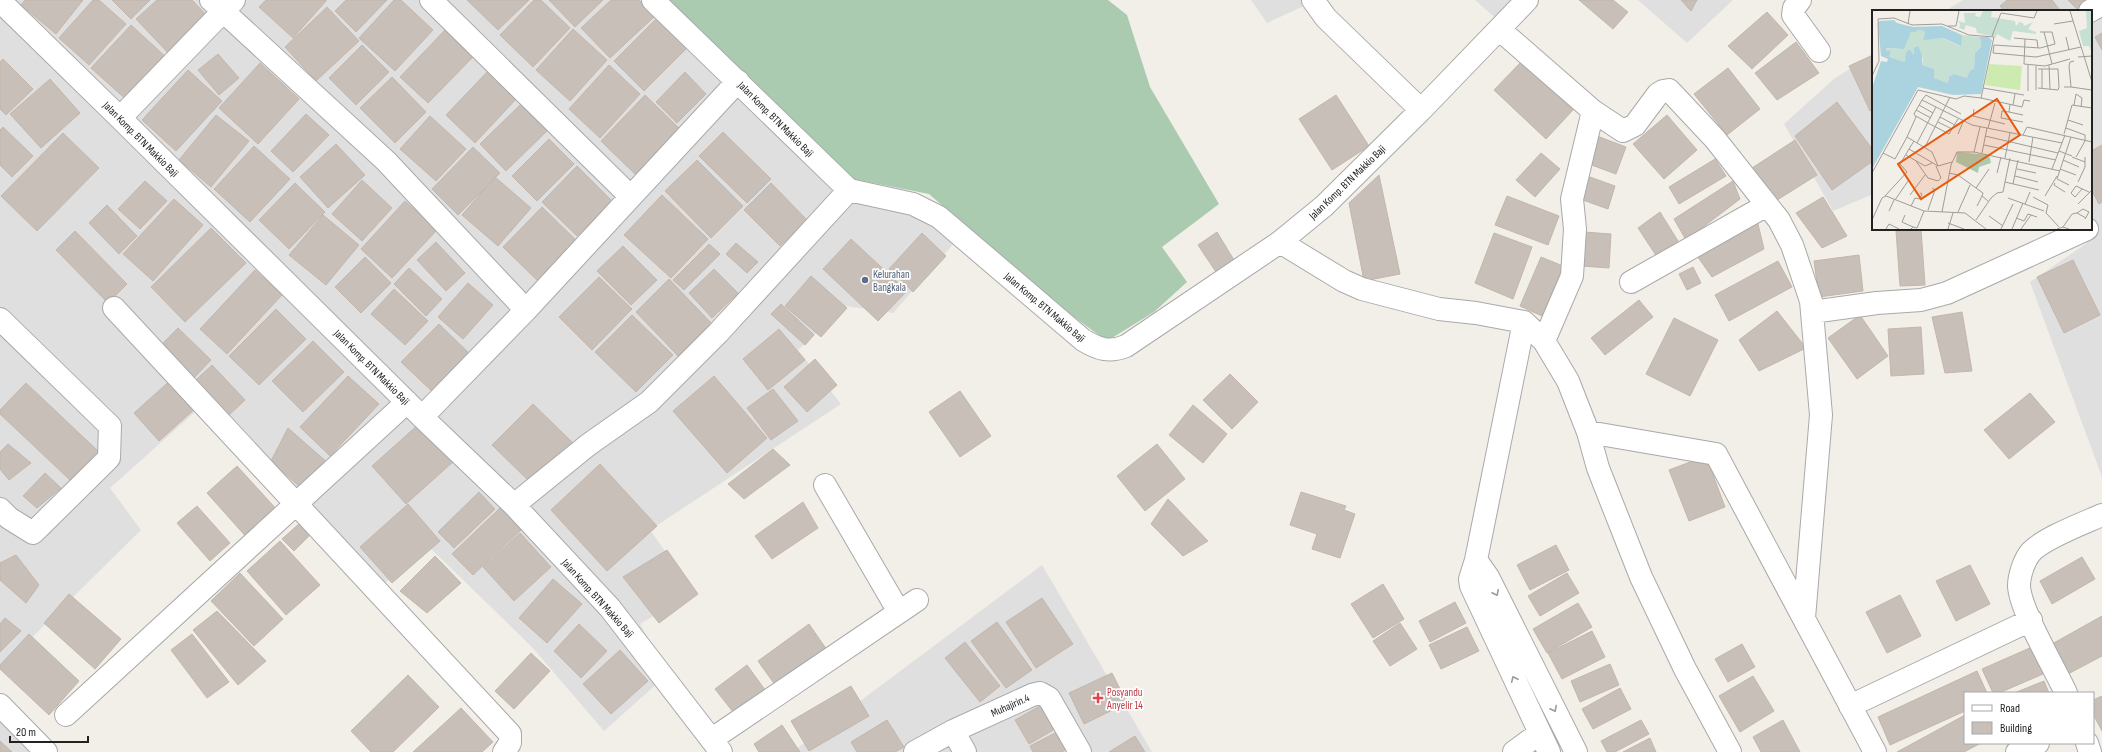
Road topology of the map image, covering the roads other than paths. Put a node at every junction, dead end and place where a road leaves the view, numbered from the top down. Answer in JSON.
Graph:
{"nodes":[{"id":1,"x":431,"y":0,"type":"edge"},
{"id":2,"x":653,"y":0,"type":"edge"},
{"id":3,"x":1313,"y":0,"type":"edge"},
{"id":4,"x":1527,"y":0,"type":"edge"},
{"id":5,"x":1800,"y":0,"type":"edge"},
{"id":6,"x":0,"y":1,"type":"edge"},
{"id":7,"x":222,"y":4,"type":"edge"},
{"id":8,"x":2102,"y":4,"type":"edge"},
{"id":9,"x":2092,"y":10,"type":"edge"},
{"id":10,"x":1500,"y":30,"type":"junction"},
{"id":11,"x":1819,"y":51,"type":"dead end"},
{"id":12,"x":738,"y":81,"type":"junction"},
{"id":13,"x":1421,"y":110,"type":"junction"},
{"id":14,"x":1594,"y":110,"type":"junction"},
{"id":15,"x":120,"y":118,"type":"junction"},
{"id":16,"x":849,"y":190,"type":"junction"},
{"id":17,"x":630,"y":196,"type":"junction"},
{"id":18,"x":1767,"y":205,"type":"junction"},
{"id":19,"x":2102,"y":221,"type":"edge"},
{"id":20,"x":2092,"y":226,"type":"edge"},
{"id":21,"x":2085,"y":230,"type":"edge"},
{"id":22,"x":1280,"y":242,"type":"junction"},
{"id":23,"x":1631,"y":282,"type":"dead end"},
{"id":24,"x":114,"y":308,"type":"dead end"},
{"id":25,"x":526,"y":310,"type":"junction"},
{"id":26,"x":1812,"y":312,"type":"junction"},
{"id":27,"x":0,"y":319,"type":"edge"},
{"id":28,"x":1524,"y":322,"type":"junction"},
{"id":29,"x":1544,"y":341,"type":"junction"},
{"id":30,"x":415,"y":410,"type":"junction"},
{"id":31,"x":1588,"y":432,"type":"junction"},
{"id":32,"x":825,"y":485,"type":"dead end"},
{"id":33,"x":514,"y":504,"type":"junction"},
{"id":34,"x":296,"y":505,"type":"junction"},
{"id":35,"x":0,"y":509,"type":"edge"},
{"id":36,"x":2102,"y":515,"type":"edge"},
{"id":37,"x":1476,"y":560,"type":"junction"},
{"id":38,"x":917,"y":600,"type":"dead end"},
{"id":39,"x":899,"y":612,"type":"junction"},
{"id":40,"x":1804,"y":618,"type":"junction"},
{"id":41,"x":2031,"y":620,"type":"junction"},
{"id":42,"x":2066,"y":692,"type":"edge"},
{"id":43,"x":0,"y":705,"type":"edge"},
{"id":44,"x":1850,"y":706,"type":"junction"},
{"id":45,"x":66,"y":716,"type":"dead end"},
{"id":46,"x":953,"y":731,"type":"junction"},
{"id":47,"x":1545,"y":743,"type":"edge"},
{"id":48,"x":2036,"y":744,"type":"edge"},
{"id":49,"x":717,"y":745,"type":"edge"},
{"id":50,"x":46,"y":752,"type":"edge"},
{"id":51,"x":504,"y":752,"type":"edge"},
{"id":52,"x":915,"y":752,"type":"edge"},
{"id":53,"x":964,"y":752,"type":"edge"},
{"id":54,"x":1080,"y":752,"type":"edge"},
{"id":55,"x":1514,"y":752,"type":"edge"},
{"id":56,"x":1576,"y":752,"type":"edge"},
{"id":57,"x":1730,"y":752,"type":"edge"},
{"id":58,"x":1876,"y":752,"type":"edge"},
{"id":59,"x":2017,"y":752,"type":"edge"}],
"edges":[{"from":1,"to":17,"type":"street"},
{"from":2,"to":12,"type":"street","name":"Jalan Komp. BTN Makkio Baji"},
{"from":3,"to":13,"type":"street"},
{"from":4,"to":10,"type":"street","name":"Jalan Komp. BTN Makkio Baji"},
{"from":5,"to":11,"type":"street"},
{"from":6,"to":15,"type":"street","name":"Jalan Komp. BTN Makkio Baji"},
{"from":7,"to":15,"type":"street"},
{"from":7,"to":25,"type":"street"},
{"from":8,"to":9,"type":"street"},
{"from":10,"to":13,"type":"street","name":"Jalan Komp. BTN Makkio Baji"},
{"from":10,"to":14,"type":"street"},
{"from":12,"to":16,"type":"street","name":"Jalan Komp. BTN Makkio Baji"},
{"from":12,"to":17,"type":"street"},
{"from":13,"to":22,"type":"street","name":"Jalan Komp. BTN Makkio Baji"},
{"from":14,"to":18,"type":"street"},
{"from":14,"to":29,"type":"street"},
{"from":15,"to":30,"type":"street","name":"Jalan Komp. BTN Makkio Baji"},
{"from":16,"to":22,"type":"street","name":"Jalan Komp. BTN Makkio Baji"},
{"from":16,"to":33,"type":"street"},
{"from":17,"to":25,"type":"street"},
{"from":18,"to":23,"type":"street"},
{"from":18,"to":26,"type":"street"},
{"from":19,"to":20,"type":"street"},
{"from":21,"to":26,"type":"street"},
{"from":22,"to":28,"type":"street"},
{"from":24,"to":34,"type":"street"},
{"from":25,"to":30,"type":"street"},
{"from":26,"to":40,"type":"street"},
{"from":27,"to":35,"type":"street"},
{"from":28,"to":29,"type":"street"},
{"from":28,"to":37,"type":"street"},
{"from":29,"to":31,"type":"street"},
{"from":30,"to":33,"type":"street","name":"Jalan Komp. BTN Makkio Baji"},
{"from":30,"to":34,"type":"street"},
{"from":31,"to":40,"type":"street"},
{"from":31,"to":57,"type":"street"},
{"from":32,"to":39,"type":"street"},
{"from":33,"to":49,"type":"street","name":"Jalan Komp. BTN Makkio Baji"},
{"from":34,"to":45,"type":"street"},
{"from":34,"to":51,"type":"street"},
{"from":36,"to":41,"type":"street"},
{"from":47,"to":37,"type":"street","one_way":true},
{"from":37,"to":56,"type":"street","one_way":true},
{"from":38,"to":39,"type":"street"},
{"from":39,"to":49,"type":"street"},
{"from":40,"to":44,"type":"street"},
{"from":41,"to":42,"type":"street"},
{"from":41,"to":44,"type":"street"},
{"from":43,"to":50,"type":"street"},
{"from":44,"to":58,"type":"street"},
{"from":46,"to":52,"type":"street","name":"Muhajirin.4"},
{"from":46,"to":53,"type":"street"},
{"from":46,"to":54,"type":"street","name":"Muhajirin.4"},
{"from":47,"to":55,"type":"street"},
{"from":48,"to":59,"type":"street"}]}
